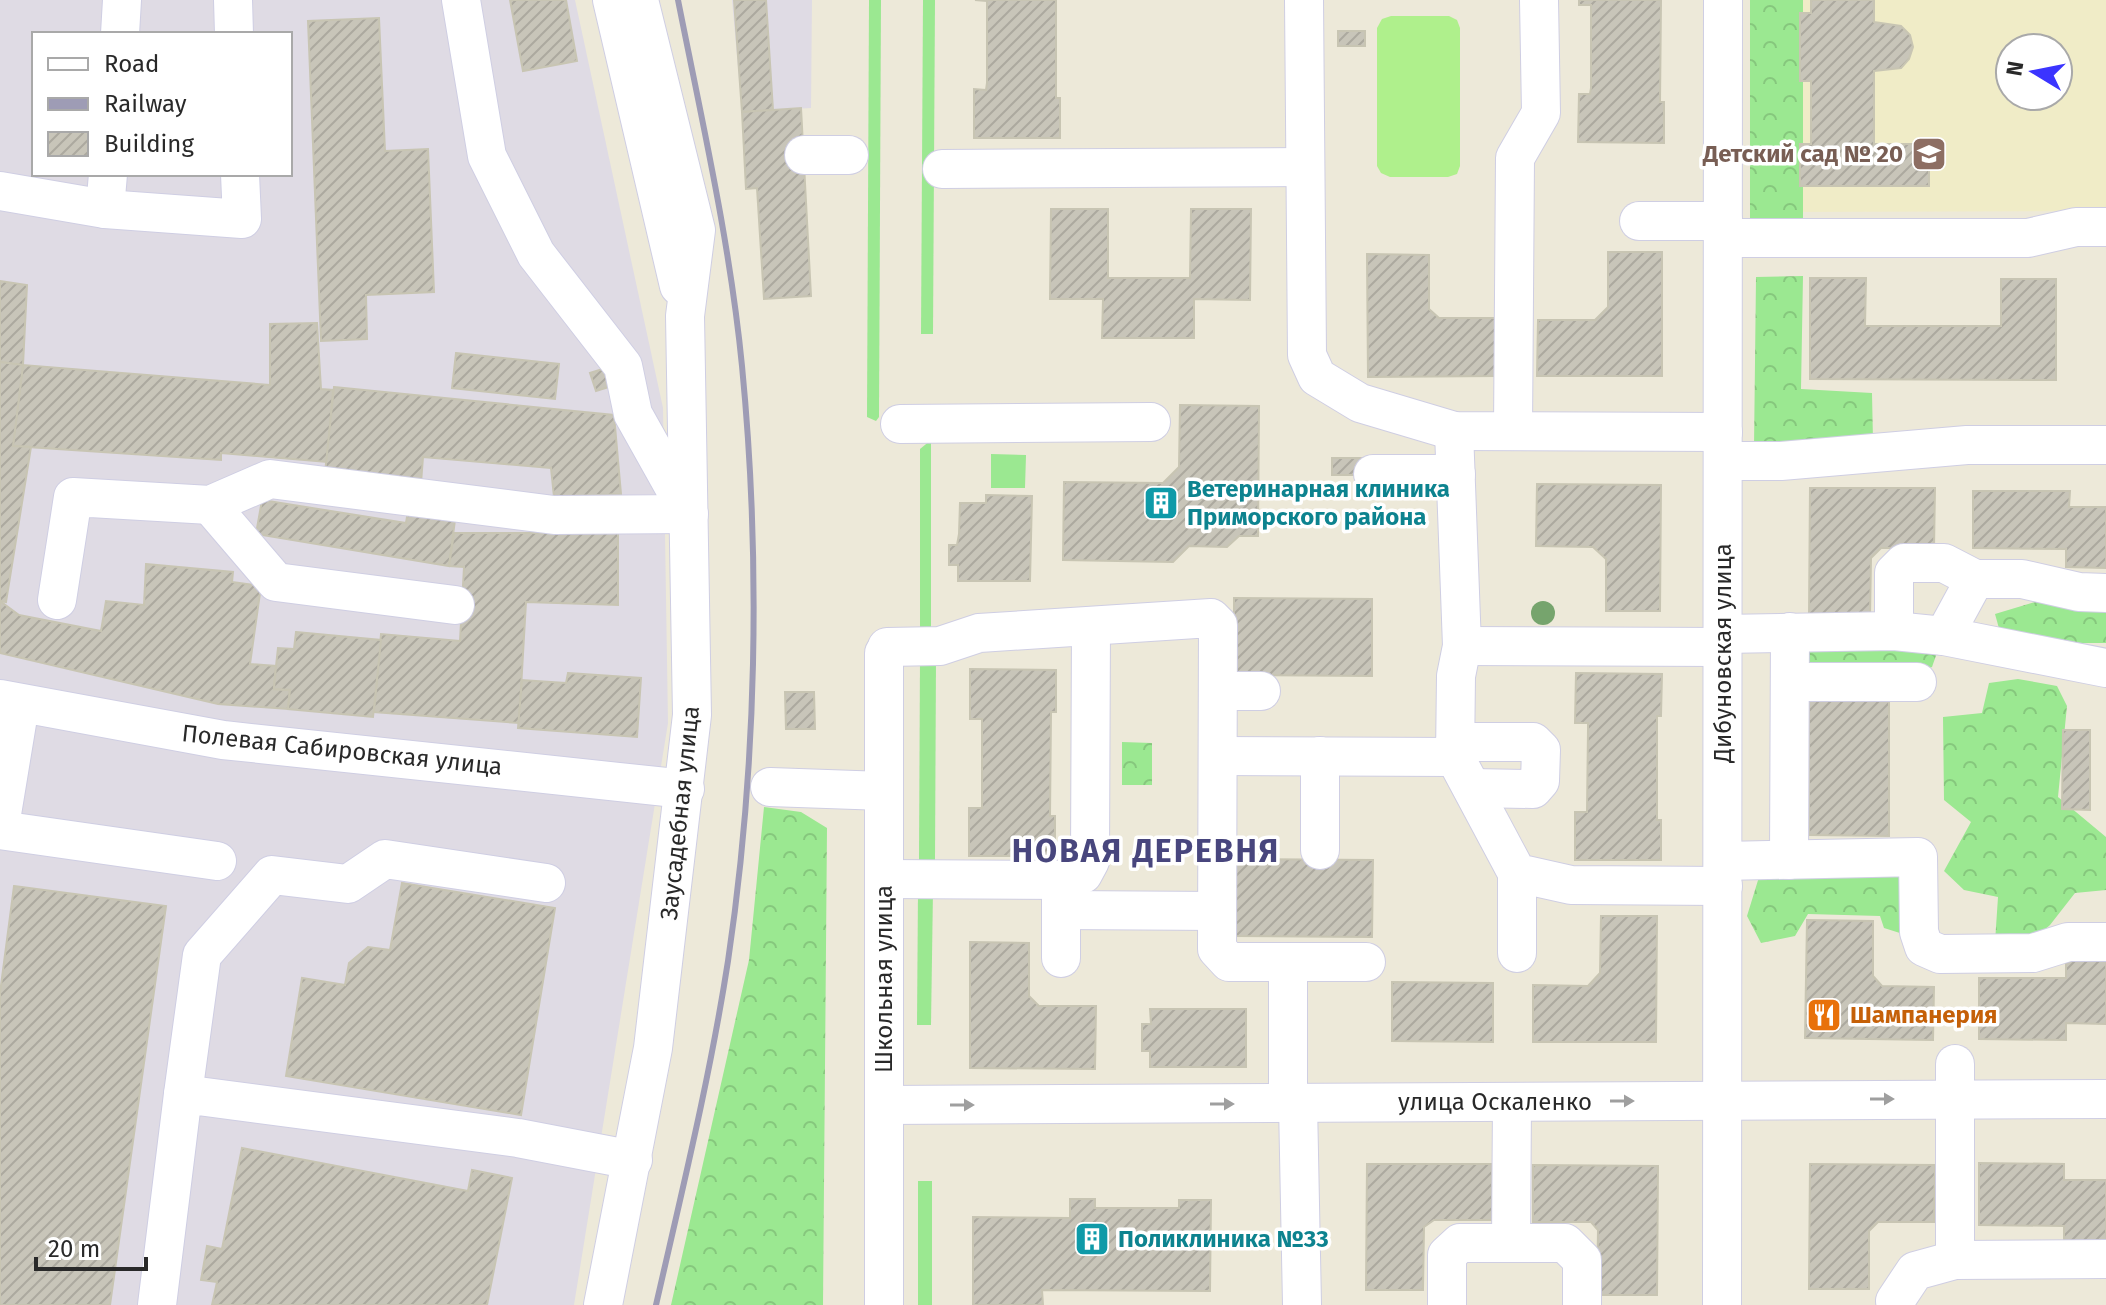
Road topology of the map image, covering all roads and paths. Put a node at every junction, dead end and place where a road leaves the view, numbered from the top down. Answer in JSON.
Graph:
{"nodes":[{"id":1,"x":122,"y":0,"type":"edge"},
{"id":2,"x":233,"y":0,"type":"edge"},
{"id":3,"x":461,"y":0,"type":"edge"},
{"id":4,"x":612,"y":0,"type":"edge"},
{"id":5,"x":639,"y":0,"type":"edge"},
{"id":6,"x":1304,"y":0,"type":"edge"},
{"id":7,"x":1539,"y":0,"type":"edge"},
{"id":8,"x":1723,"y":0,"type":"edge"},
{"id":9,"x":120,"y":32,"type":"edge"},
{"id":10,"x":234,"y":32,"type":"edge"},
{"id":11,"x":804,"y":155,"type":"dead end"},
{"id":12,"x":849,"y":155,"type":"dead end"},
{"id":13,"x":1305,"y":167,"type":"junction"},
{"id":14,"x":942,"y":169,"type":"dead end"},
{"id":15,"x":240,"y":176,"type":"edge"},
{"id":16,"x":0,"y":191,"type":"edge"},
{"id":17,"x":106,"y":192,"type":"edge"},
{"id":18,"x":1639,"y":221,"type":"dead end"},
{"id":19,"x":2106,"y":227,"type":"edge"},
{"id":20,"x":1723,"y":230,"type":"junction"},
{"id":21,"x":685,"y":316,"type":"junction"},
{"id":22,"x":1151,"y":422,"type":"dead end"},
{"id":23,"x":900,"y":424,"type":"dead end"},
{"id":24,"x":1454,"y":431,"type":"junction"},
{"id":25,"x":1513,"y":431,"type":"junction"},
{"id":26,"x":2106,"y":445,"type":"edge"},
{"id":27,"x":1723,"y":447,"type":"junction"},
{"id":28,"x":1373,"y":474,"type":"dead end"},
{"id":29,"x":1456,"y":474,"type":"junction"},
{"id":30,"x":210,"y":505,"type":"junction"},
{"id":31,"x":689,"y":514,"type":"junction"},
{"id":32,"x":1975,"y":579,"type":"junction"},
{"id":33,"x":2106,"y":593,"type":"edge"},
{"id":34,"x":57,"y":600,"type":"dead end"},
{"id":35,"x":455,"y":605,"type":"dead end"},
{"id":36,"x":1091,"y":626,"type":"junction"},
{"id":37,"x":1894,"y":631,"type":"junction"},
{"id":38,"x":1790,"y":632,"type":"junction"},
{"id":39,"x":1944,"y":636,"type":"junction"},
{"id":40,"x":1723,"y":640,"type":"junction"},
{"id":41,"x":1462,"y":646,"type":"junction"},
{"id":42,"x":2106,"y":668,"type":"edge"},
{"id":43,"x":1790,"y":682,"type":"junction"},
{"id":44,"x":1917,"y":682,"type":"dead end"},
{"id":45,"x":1218,"y":691,"type":"junction"},
{"id":46,"x":1261,"y":691,"type":"dead end"},
{"id":47,"x":10,"y":702,"type":"edge"},
{"id":48,"x":1218,"y":756,"type":"junction"},
{"id":49,"x":1320,"y":756,"type":"junction"},
{"id":50,"x":1461,"y":762,"type":"junction"},
{"id":51,"x":770,"y":787,"type":"dead end"},
{"id":52,"x":685,"y":789,"type":"junction"},
{"id":53,"x":884,"y":791,"type":"junction"},
{"id":54,"x":0,"y":828,"type":"edge"},
{"id":55,"x":1320,"y":850,"type":"dead end"},
{"id":56,"x":1789,"y":860,"type":"junction"},
{"id":57,"x":217,"y":861,"type":"dead end"},
{"id":58,"x":1517,"y":873,"type":"junction"},
{"id":59,"x":1723,"y":874,"type":"junction"},
{"id":60,"x":884,"y":879,"type":"junction"},
{"id":61,"x":546,"y":883,"type":"dead end"},
{"id":62,"x":1061,"y":895,"type":"junction"},
{"id":63,"x":1217,"y":911,"type":"junction"},
{"id":64,"x":2106,"y":942,"type":"edge"},
{"id":65,"x":1517,"y":953,"type":"dead end"},
{"id":66,"x":1061,"y":958,"type":"dead end"},
{"id":67,"x":1288,"y":962,"type":"junction"},
{"id":68,"x":1366,"y":962,"type":"dead end"},
{"id":69,"x":1956,"y":1082,"type":"junction"},
{"id":70,"x":183,"y":1094,"type":"junction"},
{"id":71,"x":2106,"y":1099,"type":"edge"},
{"id":72,"x":1723,"y":1100,"type":"junction"},
{"id":73,"x":1512,"y":1102,"type":"junction"},
{"id":74,"x":1293,"y":1104,"type":"junction"},
{"id":75,"x":884,"y":1105,"type":"junction"},
{"id":76,"x":633,"y":1160,"type":"junction"},
{"id":77,"x":1511,"y":1243,"type":"junction"},
{"id":78,"x":2106,"y":1259,"type":"edge"},
{"id":79,"x":1955,"y":1260,"type":"junction"},
{"id":80,"x":1895,"y":1301,"type":"dead end"},
{"id":81,"x":157,"y":1305,"type":"edge"},
{"id":82,"x":603,"y":1305,"type":"edge"},
{"id":83,"x":884,"y":1305,"type":"edge"},
{"id":84,"x":1302,"y":1305,"type":"edge"},
{"id":85,"x":1447,"y":1305,"type":"edge"},
{"id":86,"x":1582,"y":1305,"type":"edge"},
{"id":87,"x":1722,"y":1305,"type":"edge"}],
"edges":[{"from":1,"to":9,"type":"street"},
{"from":2,"to":10,"type":"street"},
{"from":3,"to":31,"type":"street"},
{"from":4,"to":21,"type":"street"},
{"from":5,"to":21,"type":"street"},
{"from":6,"to":13,"type":"street"},
{"from":7,"to":25,"type":"street"},
{"from":8,"to":20,"type":"street","name":"Дибуновская улица"},
{"from":11,"to":12,"type":"street"},
{"from":13,"to":14,"type":"street"},
{"from":13,"to":24,"type":"street"},
{"from":15,"to":17,"type":"street"},
{"from":16,"to":17,"type":"street"},
{"from":18,"to":20,"type":"street"},
{"from":19,"to":20,"type":"street"},
{"from":20,"to":27,"type":"street","name":"Дибуновская улица"},
{"from":21,"to":31,"type":"street","name":"Заусадебная улица"},
{"from":22,"to":23,"type":"street"},
{"from":24,"to":25,"type":"street"},
{"from":24,"to":29,"type":"street"},
{"from":25,"to":27,"type":"street"},
{"from":26,"to":27,"type":"street"},
{"from":27,"to":40,"type":"street","name":"Дибуновская улица"},
{"from":28,"to":29,"type":"street"},
{"from":29,"to":41,"type":"street"},
{"from":30,"to":31,"type":"street"},
{"from":30,"to":34,"type":"street"},
{"from":30,"to":35,"type":"street"},
{"from":31,"to":52,"type":"street","name":"Заусадебная улица"},
{"from":32,"to":33,"type":"street"},
{"from":32,"to":37,"type":"street"},
{"from":32,"to":39,"type":"street"},
{"from":36,"to":45,"type":"street"},
{"from":36,"to":53,"type":"street","name":"Школьная улица"},
{"from":36,"to":62,"type":"street"},
{"from":37,"to":38,"type":"street"},
{"from":37,"to":39,"type":"street"},
{"from":38,"to":40,"type":"street"},
{"from":38,"to":43,"type":"street"},
{"from":39,"to":42,"type":"street"},
{"from":40,"to":41,"type":"street"},
{"from":40,"to":59,"type":"street","name":"Дибуновская улица"},
{"from":41,"to":50,"type":"street"},
{"from":43,"to":44,"type":"street"},
{"from":43,"to":56,"type":"street"},
{"from":45,"to":46,"type":"street"},
{"from":45,"to":48,"type":"street"},
{"from":47,"to":52,"type":"street","name":"Полевая Сабировская улица"},
{"from":47,"to":54,"type":"street"},
{"from":48,"to":49,"type":"street"},
{"from":48,"to":63,"type":"street"},
{"from":49,"to":50,"type":"street"},
{"from":49,"to":55,"type":"street"},
{"from":50,"to":58,"type":"street"},
{"from":51,"to":53,"type":"street"},
{"from":52,"to":76,"type":"street","name":"Заусадебная улица"},
{"from":53,"to":60,"type":"street","name":"Школьная улица"},
{"from":54,"to":57,"type":"street"},
{"from":56,"to":59,"type":"street"},
{"from":56,"to":64,"type":"street"},
{"from":58,"to":59,"type":"street"},
{"from":58,"to":65,"type":"street"},
{"from":59,"to":72,"type":"street","name":"Дибуновская улица"},
{"from":60,"to":62,"type":"street"},
{"from":60,"to":75,"type":"street","name":"Школьная улица"},
{"from":61,"to":70,"type":"street"},
{"from":62,"to":63,"type":"street"},
{"from":62,"to":66,"type":"street"},
{"from":63,"to":67,"type":"street"},
{"from":67,"to":68,"type":"street"},
{"from":67,"to":74,"type":"street"},
{"from":69,"to":71,"type":"street","name":"улица Оскаленко"},
{"from":72,"to":69,"type":"street","name":"улица Оскаленко","one_way":true},
{"from":69,"to":79,"type":"street"},
{"from":70,"to":76,"type":"street"},
{"from":70,"to":81,"type":"street"},
{"from":73,"to":72,"type":"street","name":"улица Оскаленко","one_way":true},
{"from":72,"to":87,"type":"street","name":"Дибуновская улица"},
{"from":73,"to":74,"type":"street","name":"улица Оскаленко"},
{"from":73,"to":77,"type":"street"},
{"from":75,"to":74,"type":"street","name":"улица Оскаленко","one_way":true},
{"from":74,"to":84,"type":"street"},
{"from":75,"to":83,"type":"street","name":"Школьная улица"},
{"from":76,"to":82,"type":"street","name":"Заусадебная улица"},
{"from":77,"to":85,"type":"street"},
{"from":77,"to":86,"type":"street"},
{"from":78,"to":79,"type":"street"},
{"from":79,"to":80,"type":"street"}]}
